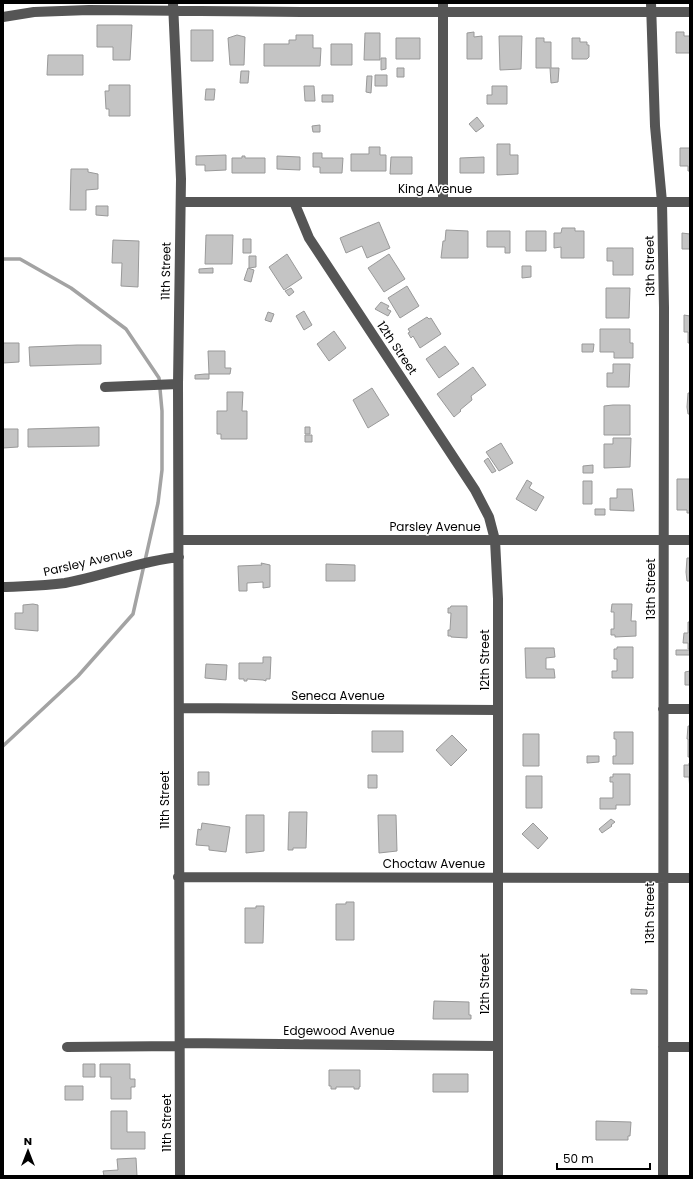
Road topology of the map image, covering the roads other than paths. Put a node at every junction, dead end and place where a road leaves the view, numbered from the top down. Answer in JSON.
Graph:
{"nodes":[{"id":1,"x":89,"y":7,"type":"edge"},
{"id":2,"x":173,"y":7,"type":"edge"},
{"id":3,"x":443,"y":7,"type":"edge"},
{"id":4,"x":651,"y":8,"type":"edge"},
{"id":5,"x":690,"y":12,"type":"edge"},
{"id":6,"x":3,"y":17,"type":"edge"},
{"id":7,"x":181,"y":202,"type":"junction"},
{"id":8,"x":294,"y":202,"type":"junction"},
{"id":9,"x":443,"y":202,"type":"junction"},
{"id":10,"x":662,"y":202,"type":"junction"},
{"id":11,"x":690,"y":202,"type":"edge"},
{"id":12,"x":178,"y":384,"type":"junction"},
{"id":13,"x":105,"y":387,"type":"dead end"},
{"id":14,"x":179,"y":540,"type":"junction"},
{"id":15,"x":496,"y":540,"type":"junction"},
{"id":16,"x":663,"y":540,"type":"junction"},
{"id":17,"x":690,"y":540,"type":"edge"},
{"id":18,"x":179,"y":557,"type":"junction"},
{"id":19,"x":3,"y":587,"type":"edge"},
{"id":20,"x":179,"y":708,"type":"junction"},
{"id":21,"x":663,"y":709,"type":"junction"},
{"id":22,"x":690,"y":709,"type":"edge"},
{"id":23,"x":498,"y":710,"type":"junction"},
{"id":24,"x":178,"y":877,"type":"junction"},
{"id":25,"x":498,"y":878,"type":"junction"},
{"id":26,"x":663,"y":878,"type":"junction"},
{"id":27,"x":690,"y":878,"type":"edge"},
{"id":28,"x":180,"y":1044,"type":"junction"},
{"id":29,"x":67,"y":1046,"type":"dead end"},
{"id":30,"x":498,"y":1046,"type":"junction"},
{"id":31,"x":663,"y":1047,"type":"junction"},
{"id":32,"x":690,"y":1047,"type":"edge"},
{"id":33,"x":180,"y":1176,"type":"edge"},
{"id":34,"x":498,"y":1176,"type":"edge"},
{"id":35,"x":663,"y":1176,"type":"edge"}],
"edges":[{"from":1,"to":2,"type":"street"},
{"from":1,"to":6,"type":"street"},
{"from":2,"to":3,"type":"street"},
{"from":2,"to":7,"type":"street","name":"11th Street"},
{"from":3,"to":4,"type":"street"},
{"from":3,"to":9,"type":"street"},
{"from":4,"to":5,"type":"street"},
{"from":4,"to":10,"type":"street","name":"13th Street"},
{"from":7,"to":8,"type":"street","name":"King Avenue"},
{"from":7,"to":12,"type":"street","name":"11th Street"},
{"from":8,"to":9,"type":"street","name":"King Avenue"},
{"from":8,"to":15,"type":"street","name":"12th Street"},
{"from":9,"to":10,"type":"street","name":"King Avenue"},
{"from":10,"to":11,"type":"street","name":"King Avenue"},
{"from":10,"to":16,"type":"street","name":"13th Street"},
{"from":12,"to":13,"type":"street"},
{"from":12,"to":14,"type":"street","name":"11th Street"},
{"from":14,"to":15,"type":"street","name":"Parsley Avenue"},
{"from":14,"to":18,"type":"street","name":"11th Street"},
{"from":15,"to":16,"type":"street","name":"Parsley Avenue"},
{"from":15,"to":23,"type":"street","name":"12th Street"},
{"from":16,"to":17,"type":"street","name":"Parsley Avenue"},
{"from":16,"to":21,"type":"street","name":"13th Street"},
{"from":18,"to":19,"type":"street","name":"Parsley Avenue"},
{"from":18,"to":20,"type":"street","name":"11th Street"},
{"from":20,"to":23,"type":"street","name":"Seneca Avenue"},
{"from":20,"to":24,"type":"street","name":"11th Street"},
{"from":21,"to":22,"type":"street"},
{"from":21,"to":26,"type":"street","name":"13th Street"},
{"from":23,"to":25,"type":"street","name":"12th Street"},
{"from":24,"to":25,"type":"street","name":"Choctaw Avenue"},
{"from":24,"to":28,"type":"street","name":"11th Street"},
{"from":25,"to":26,"type":"street","name":"Choctaw Avenue"},
{"from":25,"to":30,"type":"street","name":"12th Street"},
{"from":26,"to":27,"type":"street","name":"Choctaw Avenue"},
{"from":26,"to":31,"type":"street","name":"13th Street"},
{"from":28,"to":29,"type":"street","name":"Edgewood Avenue"},
{"from":28,"to":30,"type":"street","name":"Edgewood Avenue"},
{"from":28,"to":33,"type":"street","name":"11th Street"},
{"from":30,"to":34,"type":"street","name":"12th Street"},
{"from":31,"to":32,"type":"street"},
{"from":31,"to":35,"type":"street","name":"13th Street"}]}
